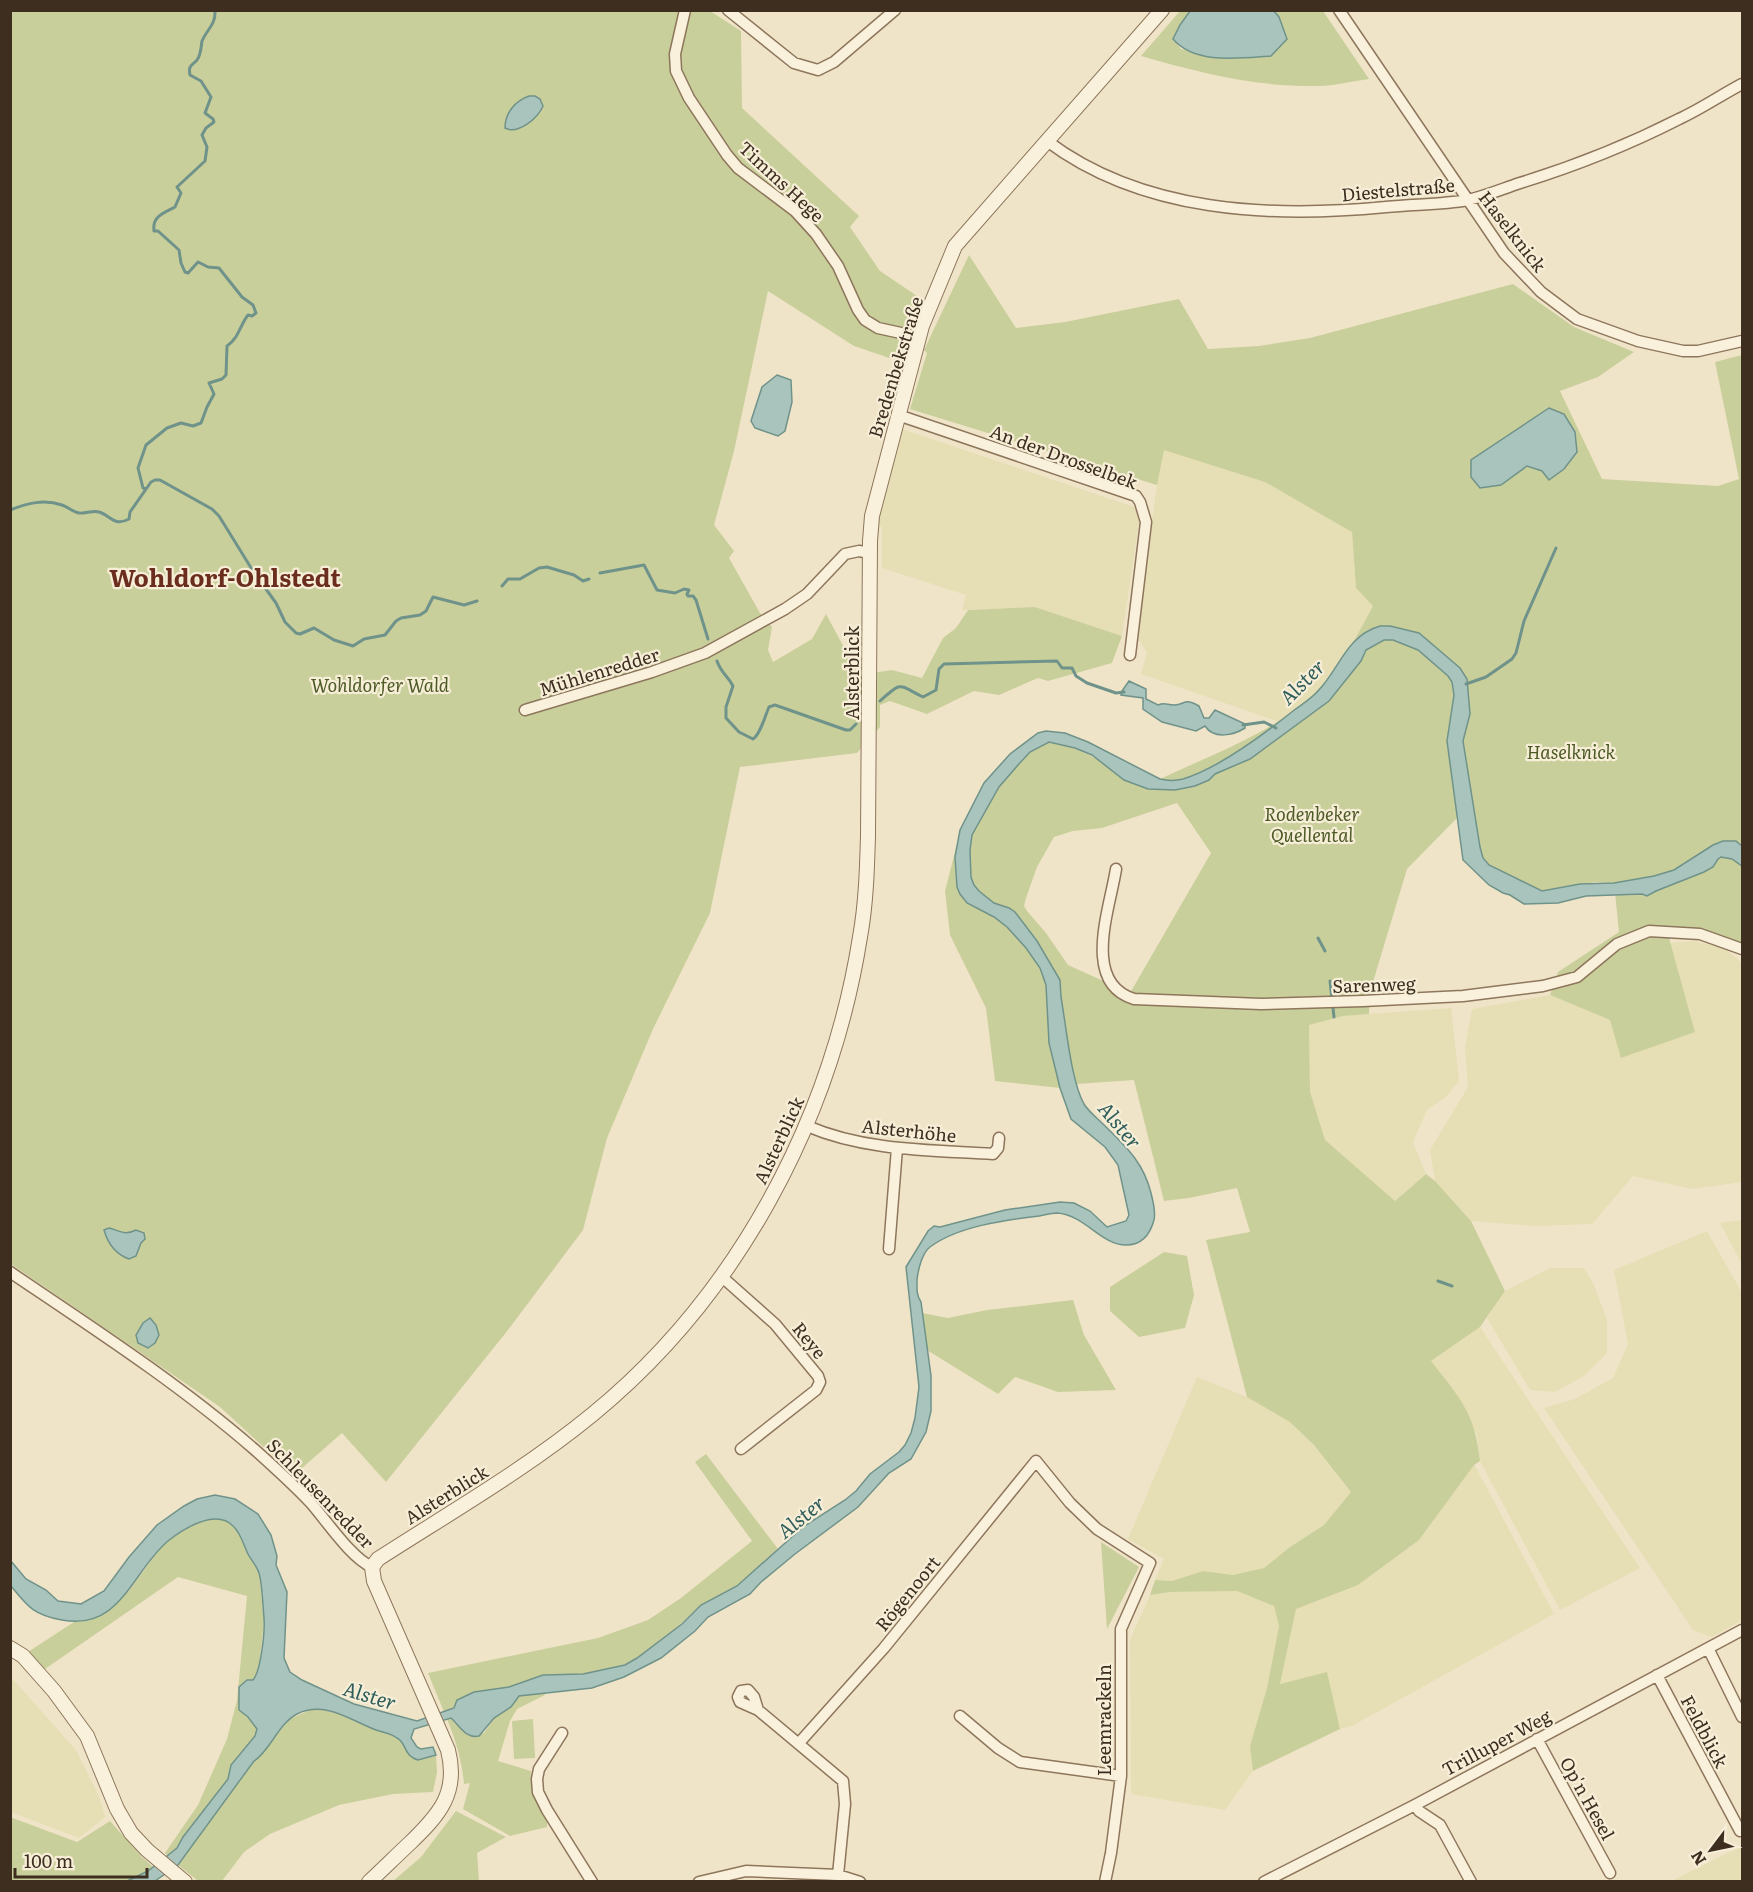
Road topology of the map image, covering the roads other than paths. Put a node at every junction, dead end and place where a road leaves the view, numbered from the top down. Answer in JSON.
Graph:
{"nodes":[{"id":1,"x":685,"y":10,"type":"edge"},
{"id":2,"x":728,"y":10,"type":"edge"},
{"id":3,"x":895,"y":10,"type":"edge"},
{"id":4,"x":1162,"y":10,"type":"edge"},
{"id":5,"x":1339,"y":10,"type":"edge"},
{"id":6,"x":1743,"y":84,"type":"edge"},
{"id":7,"x":1047,"y":141,"type":"junction"},
{"id":8,"x":1467,"y":200,"type":"junction"},
{"id":9,"x":919,"y":337,"type":"junction"},
{"id":10,"x":1743,"y":341,"type":"edge"},
{"id":11,"x":898,"y":415,"type":"junction"},
{"id":12,"x":870,"y":553,"type":"junction"},
{"id":13,"x":1130,"y":655,"type":"dead end"},
{"id":14,"x":525,"y":710,"type":"dead end"},
{"id":15,"x":1116,"y":869,"type":"dead end"},
{"id":16,"x":1743,"y":949,"type":"edge"},
{"id":17,"x":807,"y":1125,"type":"junction"},
{"id":18,"x":999,"y":1138,"type":"dead end"},
{"id":19,"x":897,"y":1148,"type":"junction"},
{"id":20,"x":889,"y":1249,"type":"dead end"},
{"id":21,"x":10,"y":1272,"type":"edge"},
{"id":22,"x":721,"y":1276,"type":"junction"},
{"id":23,"x":741,"y":1449,"type":"dead end"},
{"id":24,"x":1036,"y":1461,"type":"joint"},
{"id":25,"x":372,"y":1567,"type":"junction"},
{"id":26,"x":1743,"y":1630,"type":"edge"},
{"id":27,"x":10,"y":1648,"type":"edge"},
{"id":28,"x":1708,"y":1648,"type":"junction"},
{"id":29,"x":1657,"y":1676,"type":"junction"},
{"id":30,"x":758,"y":1710,"type":"dead end"},
{"id":31,"x":960,"y":1716,"type":"dead end"},
{"id":32,"x":1743,"y":1717,"type":"edge"},
{"id":33,"x":562,"y":1733,"type":"dead end"},
{"id":34,"x":1537,"y":1739,"type":"junction"},
{"id":35,"x":799,"y":1743,"type":"junction"},
{"id":36,"x":1121,"y":1776,"type":"junction"},
{"id":37,"x":1415,"y":1805,"type":"junction"},
{"id":38,"x":1743,"y":1830,"type":"edge"},
{"id":39,"x":1610,"y":1873,"type":"dead end"},
{"id":40,"x":838,"y":1875,"type":"junction"},
{"id":41,"x":185,"y":1881,"type":"edge"},
{"id":42,"x":369,"y":1881,"type":"edge"},
{"id":43,"x":592,"y":1881,"type":"edge"},
{"id":44,"x":699,"y":1881,"type":"edge"},
{"id":45,"x":860,"y":1881,"type":"edge"},
{"id":46,"x":1105,"y":1881,"type":"edge"},
{"id":47,"x":1264,"y":1881,"type":"edge"},
{"id":48,"x":1471,"y":1881,"type":"edge"}],
"edges":[{"from":1,"to":9,"type":"street","name":"Timms Hege"},
{"from":2,"to":3,"type":"street"},
{"from":4,"to":7,"type":"street","name":"Bredenbekstraße"},
{"from":5,"to":8,"type":"street","name":"Haselknick"},
{"from":6,"to":8,"type":"street","name":"Diestelstraße"},
{"from":7,"to":8,"type":"street","name":"Diestelstraße"},
{"from":7,"to":9,"type":"street","name":"Bredenbekstraße"},
{"from":8,"to":10,"type":"street","name":"Haselknick"},
{"from":9,"to":11,"type":"street","name":"Bredenbekstraße"},
{"from":11,"to":12,"type":"street","name":"Bredenbekstraße"},
{"from":11,"to":13,"type":"street","name":"An der Drosselbek"},
{"from":12,"to":14,"type":"street","name":"Mühlenredder"},
{"from":12,"to":17,"type":"street","name":"Alsterblick"},
{"from":15,"to":16,"type":"street","name":"Sarenweg"},
{"from":17,"to":19,"type":"street","name":"Alsterhöhe"},
{"from":17,"to":22,"type":"street","name":"Alsterblick"},
{"from":18,"to":19,"type":"street","name":"Alsterhöhe"},
{"from":19,"to":20,"type":"street"},
{"from":21,"to":25,"type":"street","name":"Schleusenredder"},
{"from":22,"to":23,"type":"street","name":"Reye"},
{"from":22,"to":25,"type":"street","name":"Alsterblick"},
{"from":24,"to":35,"type":"street","name":"Rögenoort"},
{"from":24,"to":36,"type":"street","name":"Leemrackeln"},
{"from":25,"to":42,"type":"street","name":"Schleusenredder"},
{"from":26,"to":28,"type":"street","name":"Trilluper Weg"},
{"from":27,"to":41,"type":"street"},
{"from":28,"to":29,"type":"street","name":"Trilluper Weg"},
{"from":28,"to":32,"type":"street"},
{"from":29,"to":34,"type":"street","name":"Trilluper Weg"},
{"from":29,"to":38,"type":"street","name":"Feldblick"},
{"from":30,"to":35,"type":"street"},
{"from":31,"to":36,"type":"street"},
{"from":33,"to":43,"type":"street"},
{"from":34,"to":37,"type":"street","name":"Trilluper Weg"},
{"from":34,"to":39,"type":"street","name":"Op'n Hesel"},
{"from":35,"to":40,"type":"street"},
{"from":36,"to":46,"type":"street","name":"Leemrackeln"},
{"from":37,"to":47,"type":"street","name":"Trilluper Weg"},
{"from":37,"to":48,"type":"street"},
{"from":40,"to":44,"type":"street"},
{"from":40,"to":45,"type":"street"}]}
